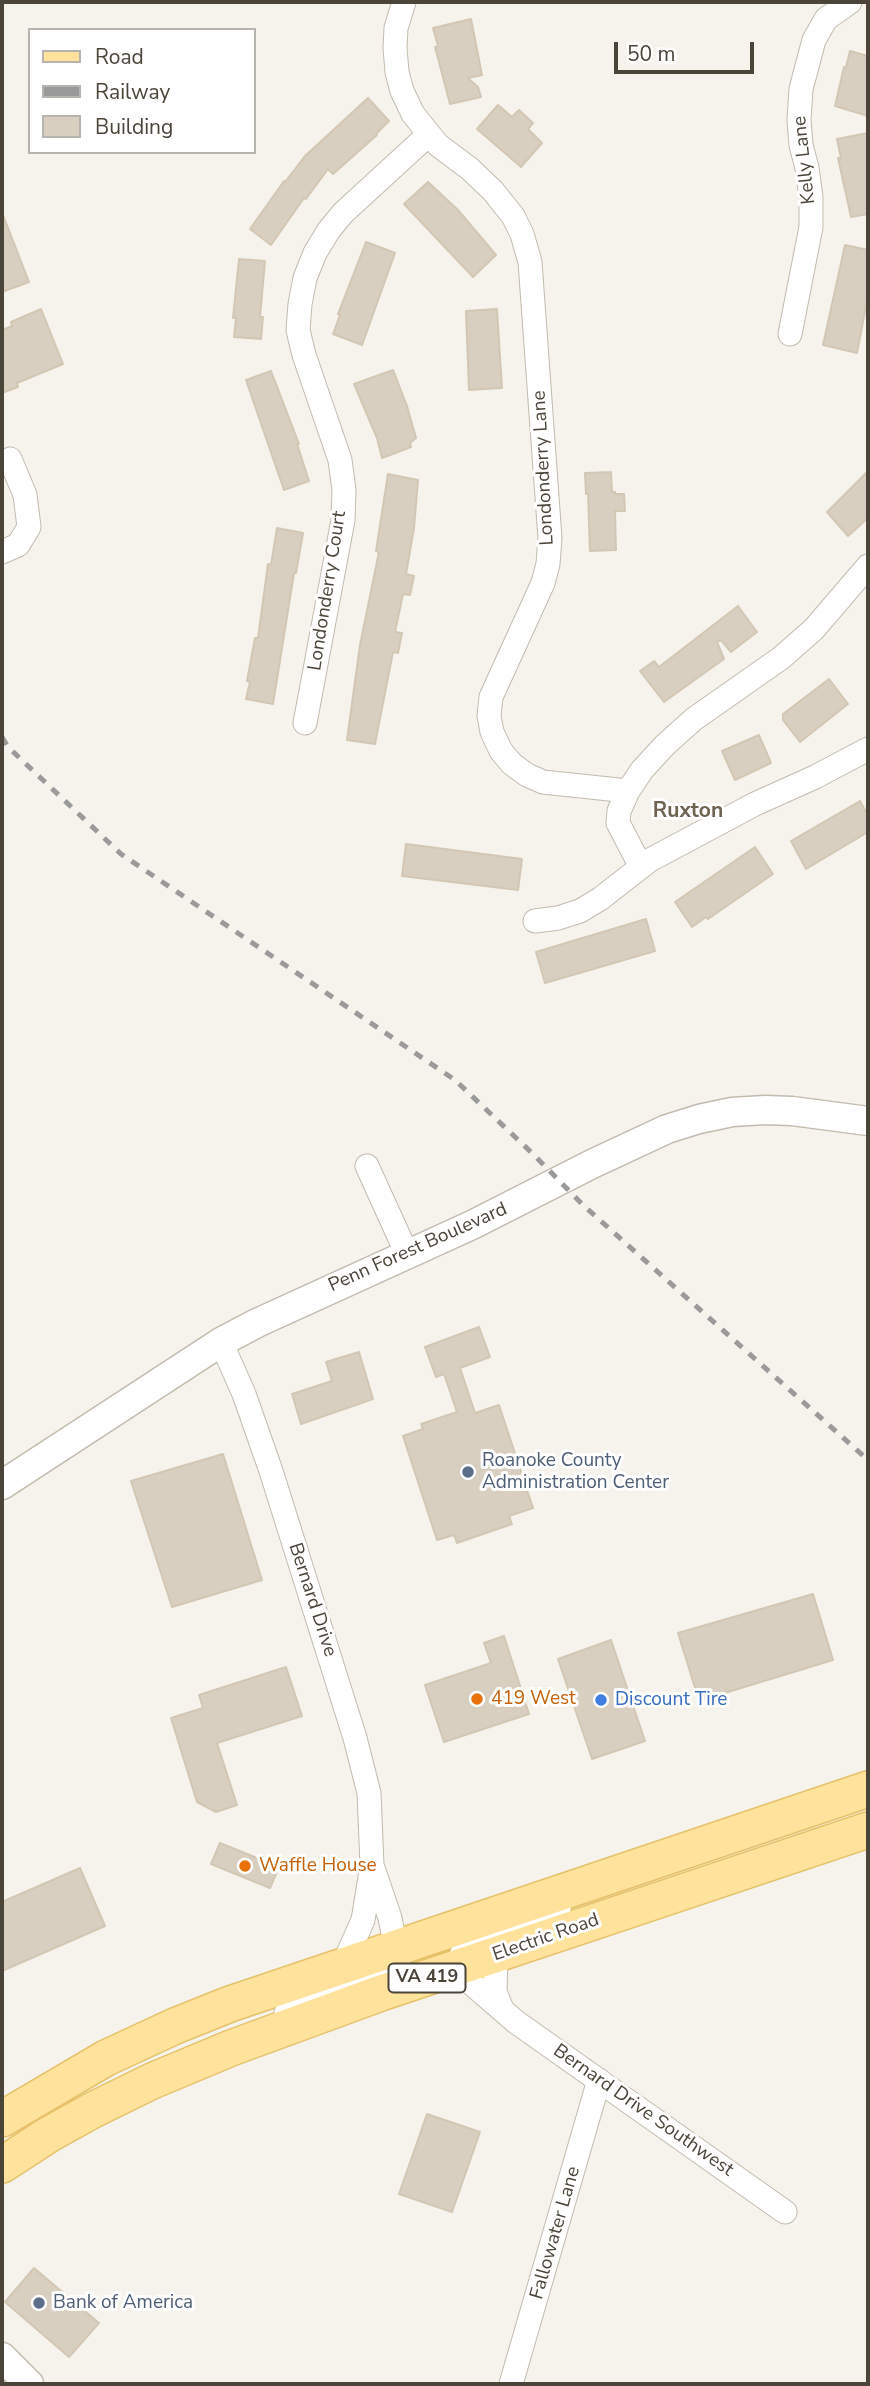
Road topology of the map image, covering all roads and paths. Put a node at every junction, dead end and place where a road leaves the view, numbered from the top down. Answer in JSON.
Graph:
{"nodes":[{"id":1,"x":404,"y":2,"type":"edge"},
{"id":2,"x":850,"y":2,"type":"edge"},
{"id":3,"x":428,"y":135,"type":"junction"},
{"id":4,"x":790,"y":334,"type":"dead end"},
{"id":5,"x":10,"y":459,"type":"dead end"},
{"id":6,"x":2,"y":552,"type":"edge"},
{"id":7,"x":868,"y":566,"type":"edge"},
{"id":8,"x":305,"y":723,"type":"dead end"},
{"id":9,"x":868,"y":748,"type":"edge"},
{"id":10,"x":628,"y":791,"type":"junction"},
{"id":11,"x":641,"y":867,"type":"junction"},
{"id":12,"x":535,"y":921,"type":"dead end"},
{"id":13,"x":868,"y":1121,"type":"edge"},
{"id":14,"x":367,"y":1166,"type":"dead end"},
{"id":15,"x":407,"y":1254,"type":"junction"},
{"id":16,"x":221,"y":1342,"type":"junction"},
{"id":17,"x":2,"y":1485,"type":"edge"},
{"id":18,"x":868,"y":1789,"type":"edge"},
{"id":19,"x":868,"y":1830,"type":"edge"},
{"id":20,"x":372,"y":1865,"type":"junction"},
{"id":21,"x":618,"y":1873,"type":"junction"},
{"id":22,"x":396,"y":1948,"type":"junction"},
{"id":23,"x":496,"y":1955,"type":"junction"},
{"id":24,"x":463,"y":1966,"type":"junction"},
{"id":25,"x":342,"y":1967,"type":"junction"},
{"id":26,"x":502,"y":2009,"type":"junction"},
{"id":27,"x":231,"y":2048,"type":"junction"},
{"id":28,"x":599,"y":2080,"type":"junction"},
{"id":29,"x":2,"y":2119,"type":"edge"},
{"id":30,"x":2,"y":2165,"type":"edge"},
{"id":31,"x":785,"y":2211,"type":"dead end"},
{"id":32,"x":2,"y":2357,"type":"edge"},
{"id":33,"x":29,"y":2384,"type":"edge"},
{"id":34,"x":511,"y":2384,"type":"edge"}],
"edges":[{"from":1,"to":3,"type":"street","name":"Londonderry Lane"},
{"from":2,"to":4,"type":"street","name":"Kelly Lane"},
{"from":3,"to":8,"type":"street","name":"Londonderry Court"},
{"from":3,"to":10,"type":"street","name":"Londonderry Lane"},
{"from":5,"to":6,"type":"street"},
{"from":7,"to":10,"type":"street"},
{"from":9,"to":11,"type":"street"},
{"from":10,"to":11,"type":"street"},
{"from":11,"to":12,"type":"street"},
{"from":13,"to":15,"type":"street","name":"Penn Forest Boulevard"},
{"from":14,"to":15,"type":"street"},
{"from":15,"to":16,"type":"street","name":"Penn Forest Boulevard"},
{"from":16,"to":17,"type":"street","name":"Penn Forest Boulevard"},
{"from":16,"to":20,"type":"street","name":"Bernard Drive"},
{"from":18,"to":21,"type":"main road","name":"Electric Road","number":"VA 419"},
{"from":19,"to":23,"type":"main road","name":"Electric Road","number":"VA 419"},
{"from":20,"to":22,"type":"street","name":"Bernard Drive"},
{"from":20,"to":25,"type":"street","name":"Bernard Drive"},
{"from":21,"to":22,"type":"main road","name":"Electric Road","number":"VA 419"},
{"from":21,"to":24,"type":"street"},
{"from":22,"to":25,"type":"main road","name":"Electric Road","number":"VA 419"},
{"from":22,"to":27,"type":"street"},
{"from":23,"to":24,"type":"main road","name":"Electric Road","number":"VA 419"},
{"from":23,"to":26,"type":"street"},
{"from":24,"to":26,"type":"street","name":"Bernard Drive Southwest"},
{"from":24,"to":27,"type":"main road","name":"Electric Road","number":"VA 419"},
{"from":25,"to":29,"type":"main road","name":"Electric Road","number":"VA 419"},
{"from":26,"to":28,"type":"street","name":"Bernard Drive Southwest"},
{"from":27,"to":30,"type":"main road","name":"Electric Road","number":"VA 419"},
{"from":28,"to":31,"type":"street","name":"Bernard Drive Southwest"},
{"from":28,"to":34,"type":"street","name":"Fallowater Lane"},
{"from":32,"to":33,"type":"street"}]}
